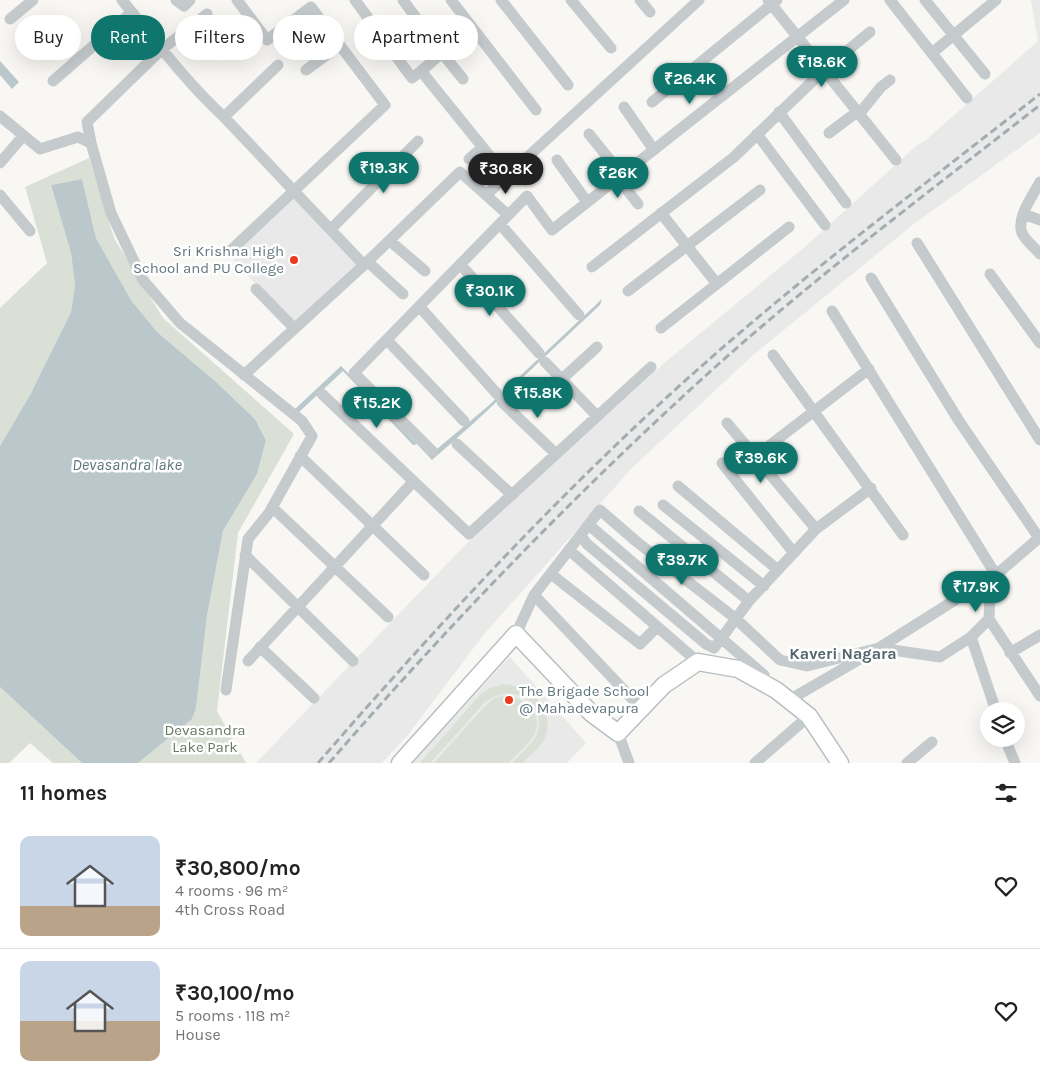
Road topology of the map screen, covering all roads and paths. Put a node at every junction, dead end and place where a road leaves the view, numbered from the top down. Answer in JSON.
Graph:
{"nodes":[{"id":1,"x":33,"y":0,"type":"edge"},
{"id":2,"x":122,"y":0,"type":"edge"},
{"id":3,"x":176,"y":0,"type":"edge"},
{"id":4,"x":190,"y":0,"type":"edge"},
{"id":5,"x":237,"y":0,"type":"edge"},
{"id":6,"x":355,"y":0,"type":"edge"},
{"id":7,"x":403,"y":0,"type":"edge"},
{"id":8,"x":451,"y":0,"type":"edge"},
{"id":9,"x":501,"y":0,"type":"edge"},
{"id":10,"x":571,"y":0,"type":"edge"},
{"id":11,"x":640,"y":0,"type":"edge"},
{"id":12,"x":699,"y":0,"type":"edge"},
{"id":13,"x":844,"y":0,"type":"edge"},
{"id":14,"x":890,"y":0,"type":"edge"},
{"id":15,"x":925,"y":0,"type":"edge"},
{"id":16,"x":996,"y":0,"type":"edge"},
{"id":17,"x":772,"y":1,"type":"edge"},
{"id":18,"x":132,"y":12,"type":"junction"},
{"id":19,"x":650,"y":12,"type":"dead end"},
{"id":20,"x":207,"y":14,"type":"dead end"},
{"id":21,"x":134,"y":15,"type":"edge"},
{"id":22,"x":300,"y":15,"type":"edge"},
{"id":23,"x":317,"y":15,"type":"edge"},
{"id":24,"x":414,"y":15,"type":"edge"},
{"id":25,"x":10,"y":19,"type":"dead end"},
{"id":26,"x":870,"y":32,"type":"dead end"},
{"id":27,"x":953,"y":34,"type":"junction"},
{"id":28,"x":273,"y":36,"type":"edge"},
{"id":29,"x":797,"y":37,"type":"junction"},
{"id":30,"x":165,"y":48,"type":"edge"},
{"id":31,"x":612,"y":48,"type":"dead end"},
{"id":32,"x":344,"y":49,"type":"edge"},
{"id":33,"x":165,"y":53,"type":"edge"},
{"id":34,"x":932,"y":53,"type":"junction"},
{"id":35,"x":152,"y":60,"type":"edge"},
{"id":36,"x":319,"y":60,"type":"edge"},
{"id":37,"x":435,"y":60,"type":"edge"},
{"id":38,"x":447,"y":60,"type":"edge"},
{"id":39,"x":278,"y":65,"type":"dead end"},
{"id":40,"x":306,"y":70,"type":"dead end"},
{"id":41,"x":824,"y":70,"type":"junction"},
{"id":42,"x":421,"y":71,"type":"junction"},
{"id":43,"x":985,"y":74,"type":"dead end"},
{"id":44,"x":463,"y":79,"type":"dead end"},
{"id":45,"x":890,"y":80,"type":"dead end"},
{"id":46,"x":53,"y":81,"type":"dead end"},
{"id":47,"x":568,"y":85,"type":"dead end"},
{"id":48,"x":967,"y":98,"type":"dead end"},
{"id":49,"x":652,"y":102,"type":"dead end"},
{"id":50,"x":624,"y":108,"type":"dead end"},
{"id":51,"x":536,"y":110,"type":"dead end"},
{"id":52,"x":780,"y":112,"type":"junction"},
{"id":53,"x":858,"y":113,"type":"junction"},
{"id":54,"x":0,"y":116,"type":"edge"},
{"id":55,"x":224,"y":117,"type":"junction"},
{"id":56,"x":829,"y":133,"type":"dead end"},
{"id":57,"x":590,"y":134,"type":"dead end"},
{"id":58,"x":757,"y":134,"type":"junction"},
{"id":59,"x":23,"y":136,"type":"junction"},
{"id":60,"x":418,"y":141,"type":"dead end"},
{"id":61,"x":91,"y":143,"type":"junction"},
{"id":62,"x":482,"y":148,"type":"junction"},
{"id":63,"x":654,"y":150,"type":"junction"},
{"id":64,"x":469,"y":159,"type":"dead end"},
{"id":65,"x":557,"y":160,"type":"dead end"},
{"id":66,"x":896,"y":160,"type":"dead end"},
{"id":67,"x":0,"y":163,"type":"edge"},
{"id":68,"x":506,"y":176,"type":"junction"},
{"id":69,"x":620,"y":176,"type":"junction"},
{"id":70,"x":1040,"y":182,"type":"edge"},
{"id":71,"x":295,"y":190,"type":"junction"},
{"id":72,"x":760,"y":190,"type":"dead end"},
{"id":73,"x":486,"y":194,"type":"junction"},
{"id":74,"x":0,"y":195,"type":"edge"},
{"id":75,"x":587,"y":202,"type":"junction"},
{"id":76,"x":846,"y":203,"type":"dead end"},
{"id":77,"x":638,"y":204,"type":"dead end"},
{"id":78,"x":661,"y":213,"type":"junction"},
{"id":79,"x":1024,"y":214,"type":"junction"},
{"id":80,"x":504,"y":219,"type":"junction"},
{"id":81,"x":1040,"y":220,"type":"edge"},
{"id":82,"x":825,"y":225,"type":"dead end"},
{"id":83,"x":789,"y":227,"type":"dead end"},
{"id":84,"x":331,"y":229,"type":"junction"},
{"id":85,"x":30,"y":231,"type":"dead end"},
{"id":86,"x":390,"y":241,"type":"junction"},
{"id":87,"x":918,"y":243,"type":"dead end"},
{"id":88,"x":687,"y":246,"type":"junction"},
{"id":89,"x":228,"y":253,"type":"dead end"},
{"id":90,"x":1040,"y":254,"type":"edge"},
{"id":91,"x":366,"y":264,"type":"junction"},
{"id":92,"x":460,"y":264,"type":"junction"},
{"id":93,"x":592,"y":267,"type":"dead end"},
{"id":94,"x":425,"y":271,"type":"dead end"},
{"id":95,"x":990,"y":274,"type":"dead end"},
{"id":96,"x":871,"y":278,"type":"dead end"},
{"id":97,"x":717,"y":284,"type":"junction"},
{"id":98,"x":256,"y":289,"type":"dead end"},
{"id":99,"x":628,"y":291,"type":"dead end"},
{"id":100,"x":404,"y":294,"type":"dead end"},
{"id":101,"x":419,"y":306,"type":"junction"},
{"id":102,"x":832,"y":311,"type":"dead end"},
{"id":103,"x":579,"y":316,"type":"dead end"},
{"id":104,"x":294,"y":328,"type":"junction"},
{"id":105,"x":661,"y":328,"type":"dead end"},
{"id":106,"x":386,"y":340,"type":"junction"},
{"id":107,"x":1039,"y":340,"type":"edge"},
{"id":108,"x":597,"y":347,"type":"dead end"},
{"id":109,"x":773,"y":355,"type":"dead end"},
{"id":110,"x":651,"y":367,"type":"dead end"},
{"id":111,"x":869,"y":369,"type":"junction"},
{"id":112,"x":244,"y":375,"type":"junction"},
{"id":113,"x":562,"y":379,"type":"junction"},
{"id":114,"x":322,"y":394,"type":"dead end"},
{"id":115,"x":814,"y":411,"type":"junction"},
{"id":116,"x":598,"y":416,"type":"junction"},
{"id":117,"x":464,"y":421,"type":"dead end"},
{"id":118,"x":727,"y":423,"type":"dead end"},
{"id":119,"x":1040,"y":440,"type":"edge"},
{"id":120,"x":457,"y":444,"type":"dead end"},
{"id":121,"x":770,"y":445,"type":"dead end"},
{"id":122,"x":432,"y":451,"type":"dead end"},
{"id":123,"x":556,"y":454,"type":"junction"},
{"id":124,"x":300,"y":456,"type":"junction"},
{"id":125,"x":722,"y":463,"type":"dead end"},
{"id":126,"x":413,"y":482,"type":"junction"},
{"id":127,"x":678,"y":486,"type":"dead end"},
{"id":128,"x":871,"y":488,"type":"junction"},
{"id":129,"x":512,"y":495,"type":"junction"},
{"id":130,"x":663,"y":505,"type":"dead end"},
{"id":131,"x":272,"y":507,"type":"junction"},
{"id":132,"x":639,"y":511,"type":"dead end"},
{"id":133,"x":589,"y":525,"type":"junction"},
{"id":134,"x":373,"y":526,"type":"junction"},
{"id":135,"x":816,"y":529,"type":"junction"},
{"id":136,"x":903,"y":535,"type":"dead end"},
{"id":137,"x":581,"y":536,"type":"junction"},
{"id":138,"x":1039,"y":537,"type":"edge"},
{"id":139,"x":637,"y":542,"type":"junction"},
{"id":140,"x":569,"y":550,"type":"junction"},
{"id":141,"x":794,"y":553,"type":"junction"},
{"id":142,"x":245,"y":555,"type":"junction"},
{"id":143,"x":624,"y":555,"type":"junction"},
{"id":144,"x":335,"y":566,"type":"junction"},
{"id":145,"x":614,"y":566,"type":"junction"},
{"id":146,"x":778,"y":570,"type":"junction"},
{"id":147,"x":551,"y":574,"type":"junction"},
{"id":148,"x":424,"y":575,"type":"dead end"},
{"id":149,"x":996,"y":575,"type":"junction"},
{"id":150,"x":764,"y":586,"type":"junction"},
{"id":151,"x":534,"y":595,"type":"junction"},
{"id":152,"x":955,"y":600,"type":"dead end"},
{"id":153,"x":749,"y":601,"type":"junction"},
{"id":154,"x":298,"y":607,"type":"junction"},
{"id":155,"x":388,"y":617,"type":"dead end"},
{"id":156,"x":734,"y":618,"type":"junction"},
{"id":157,"x":989,"y":619,"type":"junction"},
{"id":158,"x":657,"y":626,"type":"junction"},
{"id":159,"x":516,"y":634,"type":"junction"},
{"id":160,"x":1040,"y":634,"type":"edge"},
{"id":161,"x":971,"y":636,"type":"junction"},
{"id":162,"x":723,"y":638,"type":"junction"},
{"id":163,"x":260,"y":647,"type":"junction"},
{"id":164,"x":879,"y":648,"type":"junction"},
{"id":165,"x":1010,"y":653,"type":"junction"},
{"id":166,"x":780,"y":660,"type":"junction"},
{"id":167,"x":248,"y":661,"type":"dead end"},
{"id":168,"x":353,"y":661,"type":"dead end"},
{"id":169,"x":698,"y":662,"type":"junction"},
{"id":170,"x":765,"y":680,"type":"junction"},
{"id":171,"x":226,"y":690,"type":"dead end"},
{"id":172,"x":1040,"y":696,"type":"edge"},
{"id":173,"x":314,"y":698,"type":"dead end"},
{"id":174,"x":789,"y":700,"type":"junction"},
{"id":175,"x":993,"y":702,"type":"edge"},
{"id":176,"x":641,"y":708,"type":"junction"},
{"id":177,"x":808,"y":716,"type":"junction"},
{"id":178,"x":618,"y":733,"type":"junction"},
{"id":179,"x":932,"y":742,"type":"dead end"},
{"id":180,"x":1008,"y":747,"type":"edge"},
{"id":181,"x":400,"y":763,"type":"edge"},
{"id":182,"x":629,"y":763,"type":"edge"},
{"id":183,"x":755,"y":763,"type":"edge"},
{"id":184,"x":840,"y":763,"type":"edge"},
{"id":185,"x":907,"y":763,"type":"edge"},
{"id":186,"x":1015,"y":763,"type":"edge"}],
"edges":[{"from":1,"to":25,"type":"street"},
{"from":2,"to":18,"type":"street"},
{"from":3,"to":4,"type":"street"},
{"from":5,"to":28,"type":"street"},
{"from":6,"to":42,"type":"street"},
{"from":7,"to":24,"type":"street"},
{"from":8,"to":51,"type":"street"},
{"from":9,"to":47,"type":"street"},
{"from":10,"to":31,"type":"street"},
{"from":11,"to":19,"type":"street"},
{"from":12,"to":68,"type":"street"},
{"from":13,"to":29,"type":"street"},
{"from":14,"to":34,"type":"street"},
{"from":15,"to":27,"type":"street"},
{"from":16,"to":27,"type":"street"},
{"from":17,"to":29,"type":"street"},
{"from":17,"to":49,"type":"street"},
{"from":18,"to":21,"type":"street"},
{"from":18,"to":46,"type":"street"},
{"from":20,"to":30,"type":"street"},
{"from":22,"to":23,"type":"street"},
{"from":26,"to":41,"type":"street"},
{"from":27,"to":34,"type":"street"},
{"from":27,"to":43,"type":"street"},
{"from":29,"to":41,"type":"street"},
{"from":29,"to":63,"type":"street"},
{"from":32,"to":71,"type":"street"},
{"from":33,"to":55,"type":"street"},
{"from":34,"to":48,"type":"street"},
{"from":35,"to":61,"type":"street"},
{"from":36,"to":40,"type":"street"},
{"from":37,"to":42,"type":"street"},
{"from":38,"to":44,"type":"street"},
{"from":39,"to":55,"type":"street"},
{"from":41,"to":52,"type":"street"},
{"from":41,"to":53,"type":"street"},
{"from":42,"to":62,"type":"street"},
{"from":45,"to":53,"type":"street"},
{"from":50,"to":63,"type":"street"},
{"from":52,"to":58,"type":"street"},
{"from":52,"to":76,"type":"street"},
{"from":53,"to":56,"type":"street"},
{"from":53,"to":66,"type":"street"},
{"from":54,"to":59,"type":"street"},
{"from":55,"to":71,"type":"street"},
{"from":57,"to":69,"type":"street"},
{"from":58,"to":78,"type":"street"},
{"from":58,"to":82,"type":"street"},
{"from":59,"to":61,"type":"street"},
{"from":59,"to":67,"type":"street"},
{"from":60,"to":84,"type":"street"},
{"from":61,"to":112,"type":"street"},
{"from":62,"to":64,"type":"street"},
{"from":62,"to":68,"type":"street"},
{"from":63,"to":69,"type":"street"},
{"from":65,"to":75,"type":"street"},
{"from":68,"to":73,"type":"street"},
{"from":69,"to":75,"type":"street"},
{"from":69,"to":77,"type":"street"},
{"from":70,"to":79,"type":"street"},
{"from":71,"to":84,"type":"street"},
{"from":71,"to":89,"type":"street"},
{"from":72,"to":88,"type":"street"},
{"from":73,"to":80,"type":"street"},
{"from":73,"to":86,"type":"street"},
{"from":74,"to":85,"type":"street"},
{"from":75,"to":80,"type":"street"},
{"from":78,"to":88,"type":"street"},
{"from":78,"to":93,"type":"street"},
{"from":79,"to":81,"type":"street"},
{"from":79,"to":90,"type":"street"},
{"from":80,"to":92,"type":"street"},
{"from":80,"to":103,"type":"street"},
{"from":83,"to":97,"type":"street"},
{"from":84,"to":91,"type":"street"},
{"from":86,"to":91,"type":"street"},
{"from":86,"to":94,"type":"street"},
{"from":87,"to":119,"type":"street"},
{"from":88,"to":97,"type":"street"},
{"from":88,"to":99,"type":"street"},
{"from":91,"to":100,"type":"street"},
{"from":91,"to":104,"type":"street"},
{"from":92,"to":101,"type":"street"},
{"from":92,"to":113,"type":"street"},
{"from":95,"to":107,"type":"street"},
{"from":96,"to":138,"type":"street"},
{"from":97,"to":105,"type":"street"},
{"from":98,"to":104,"type":"street"},
{"from":101,"to":106,"type":"street"},
{"from":101,"to":123,"type":"street"},
{"from":102,"to":111,"type":"street"},
{"from":104,"to":112,"type":"street"},
{"from":106,"to":117,"type":"street"},
{"from":106,"to":122,"type":"street"},
{"from":108,"to":113,"type":"street"},
{"from":109,"to":115,"type":"street"},
{"from":110,"to":116,"type":"street"},
{"from":111,"to":115,"type":"street"},
{"from":111,"to":149,"type":"street"},
{"from":112,"to":124,"type":"street"},
{"from":113,"to":116,"type":"street"},
{"from":114,"to":126,"type":"street"},
{"from":115,"to":121,"type":"street"},
{"from":115,"to":128,"type":"street"},
{"from":116,"to":123,"type":"street"},
{"from":118,"to":135,"type":"street"},
{"from":120,"to":129,"type":"street"},
{"from":123,"to":129,"type":"street"},
{"from":124,"to":131,"type":"street"},
{"from":124,"to":134,"type":"street"},
{"from":125,"to":141,"type":"street"},
{"from":126,"to":129,"type":"street"},
{"from":126,"to":134,"type":"street"},
{"from":127,"to":146,"type":"street"},
{"from":128,"to":135,"type":"street"},
{"from":128,"to":136,"type":"street"},
{"from":130,"to":150,"type":"street"},
{"from":131,"to":142,"type":"street"},
{"from":131,"to":144,"type":"street"},
{"from":132,"to":153,"type":"street"},
{"from":133,"to":137,"type":"street"},
{"from":133,"to":139,"type":"street"},
{"from":133,"to":143,"type":"street"},
{"from":134,"to":144,"type":"street"},
{"from":134,"to":148,"type":"street"},
{"from":135,"to":141,"type":"street"},
{"from":137,"to":140,"type":"street"},
{"from":137,"to":145,"type":"street"},
{"from":138,"to":149,"type":"street"},
{"from":139,"to":143,"type":"street"},
{"from":139,"to":156,"type":"street"},
{"from":140,"to":147,"type":"street"},
{"from":140,"to":158,"type":"street"},
{"from":141,"to":146,"type":"street"},
{"from":142,"to":154,"type":"street"},
{"from":142,"to":171,"type":"street"},
{"from":143,"to":145,"type":"street"},
{"from":143,"to":162,"type":"street"},
{"from":144,"to":154,"type":"street"},
{"from":144,"to":155,"type":"street"},
{"from":145,"to":162,"type":"street"},
{"from":146,"to":150,"type":"street"},
{"from":147,"to":151,"type":"street"},
{"from":147,"to":158,"type":"street"},
{"from":149,"to":157,"type":"street"},
{"from":150,"to":153,"type":"street"},
{"from":151,"to":159,"type":"street"},
{"from":151,"to":176,"type":"street"},
{"from":152,"to":164,"type":"street"},
{"from":153,"to":156,"type":"street"},
{"from":154,"to":163,"type":"street"},
{"from":154,"to":168,"type":"street"},
{"from":156,"to":162,"type":"street"},
{"from":156,"to":166,"type":"street"},
{"from":157,"to":161,"type":"street"},
{"from":157,"to":165,"type":"street"},
{"from":158,"to":169,"type":"street"},
{"from":159,"to":178,"type":"street"},
{"from":159,"to":181,"type":"street"},
{"from":160,"to":165,"type":"street"},
{"from":161,"to":164,"type":"street"},
{"from":161,"to":175,"type":"street"},
{"from":162,"to":170,"type":"street"},
{"from":163,"to":167,"type":"street"},
{"from":163,"to":173,"type":"street"},
{"from":164,"to":166,"type":"street"},
{"from":164,"to":174,"type":"street"},
{"from":165,"to":172,"type":"street"},
{"from":166,"to":170,"type":"street"},
{"from":169,"to":170,"type":"street"},
{"from":169,"to":176,"type":"street"},
{"from":170,"to":174,"type":"street"},
{"from":174,"to":177,"type":"street"},
{"from":176,"to":178,"type":"street"},
{"from":177,"to":183,"type":"street"},
{"from":177,"to":184,"type":"street"},
{"from":178,"to":182,"type":"street"},
{"from":179,"to":185,"type":"street"},
{"from":180,"to":186,"type":"street"}]}
